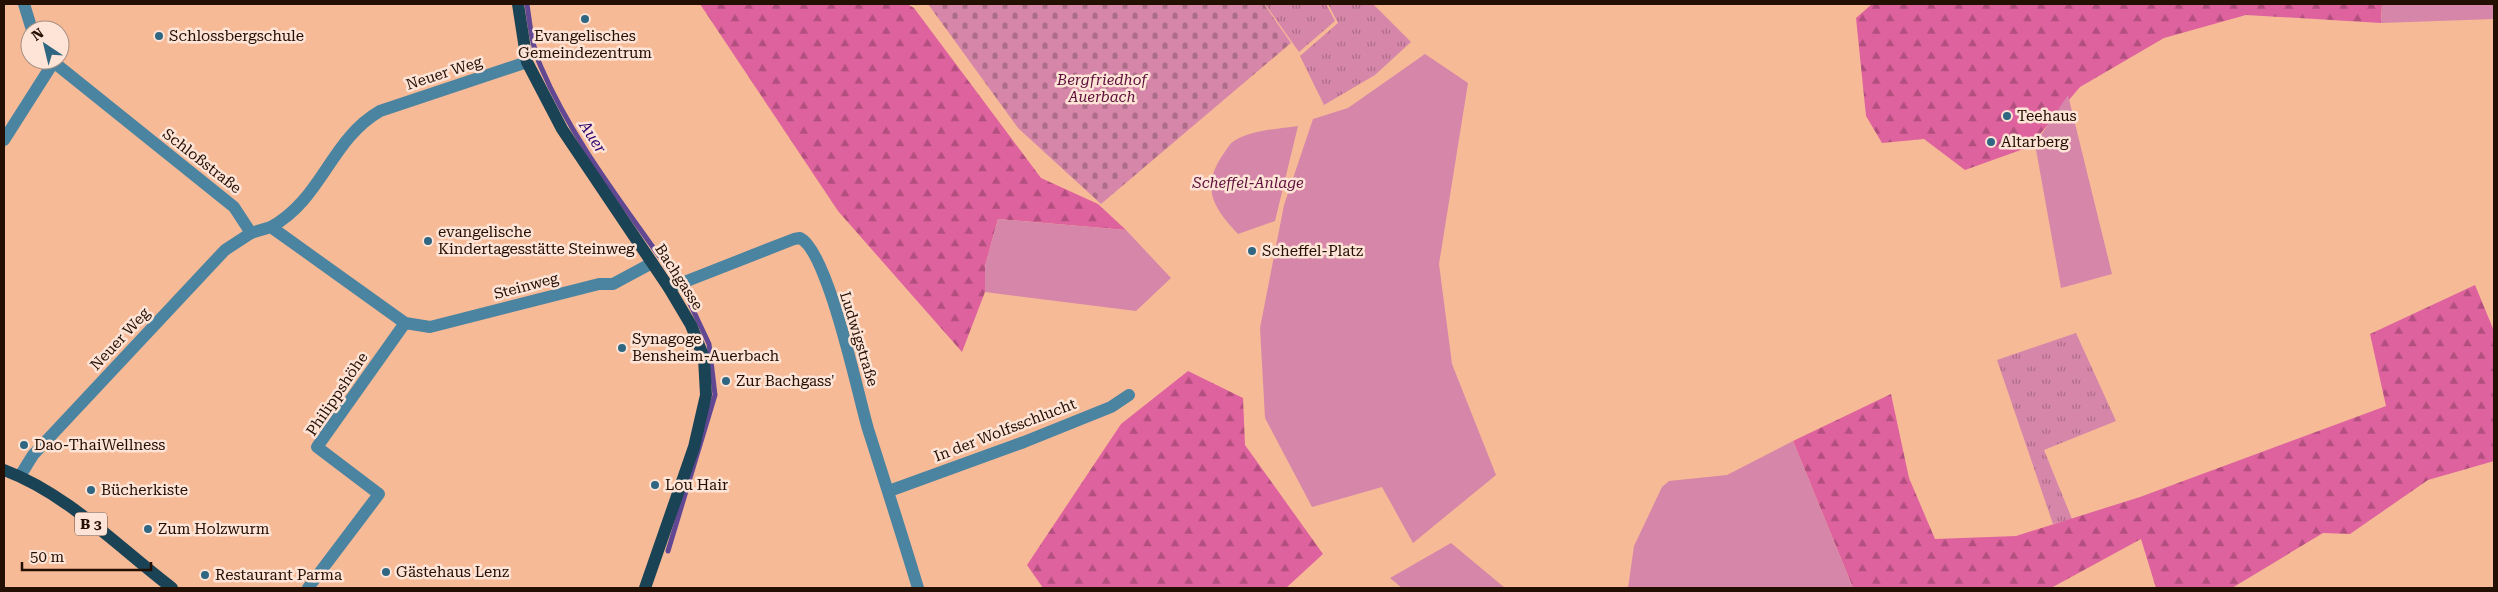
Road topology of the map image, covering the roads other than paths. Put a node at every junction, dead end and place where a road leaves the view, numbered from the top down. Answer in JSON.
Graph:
{"nodes":[{"id":1,"x":24,"y":4,"type":"edge"},
{"id":2,"x":518,"y":4,"type":"edge"},
{"id":3,"x":29,"y":20,"type":"edge"},
{"id":4,"x":528,"y":62,"type":"junction"},
{"id":5,"x":47,"y":70,"type":"edge"},
{"id":6,"x":62,"y":70,"type":"edge"},
{"id":7,"x":4,"y":140,"type":"edge"},
{"id":8,"x":271,"y":227,"type":"junction"},
{"id":9,"x":251,"y":233,"type":"junction"},
{"id":10,"x":652,"y":263,"type":"junction"},
{"id":11,"x":669,"y":288,"type":"junction"},
{"id":12,"x":405,"y":323,"type":"junction"},
{"id":13,"x":1129,"y":395,"type":"dead end"},
{"id":14,"x":4,"y":470,"type":"edge"},
{"id":15,"x":20,"y":476,"type":"junction"},
{"id":16,"x":889,"y":491,"type":"junction"},
{"id":17,"x":172,"y":588,"type":"edge"},
{"id":18,"x":308,"y":588,"type":"edge"},
{"id":19,"x":645,"y":588,"type":"edge"},
{"id":20,"x":918,"y":588,"type":"edge"}],
"edges":[{"from":1,"to":3,"type":"street"},
{"from":2,"to":4,"type":"main road","name":"Bachgasse"},
{"from":4,"to":8,"type":"street","name":"Neuer Weg"},
{"from":4,"to":10,"type":"main road","name":"Bachgasse"},
{"from":5,"to":7,"type":"street"},
{"from":6,"to":9,"type":"street","name":"Schloßstraße"},
{"from":8,"to":9,"type":"street"},
{"from":8,"to":12,"type":"street"},
{"from":9,"to":15,"type":"street","name":"Neuer Weg"},
{"from":10,"to":11,"type":"main road","name":"Bachgasse"},
{"from":10,"to":12,"type":"street","name":"Steinweg"},
{"from":11,"to":16,"type":"street","name":"Ludwigstraße"},
{"from":11,"to":19,"type":"main road","name":"Bachgasse"},
{"from":12,"to":18,"type":"street","name":"Philippshöhe"},
{"from":13,"to":16,"type":"street","name":"In der Wolfsschlucht"},
{"from":14,"to":15,"type":"main road","number":"B 3"},
{"from":15,"to":17,"type":"main road","number":"B 3"},
{"from":16,"to":20,"type":"street","name":"Ludwigstraße"}]}
